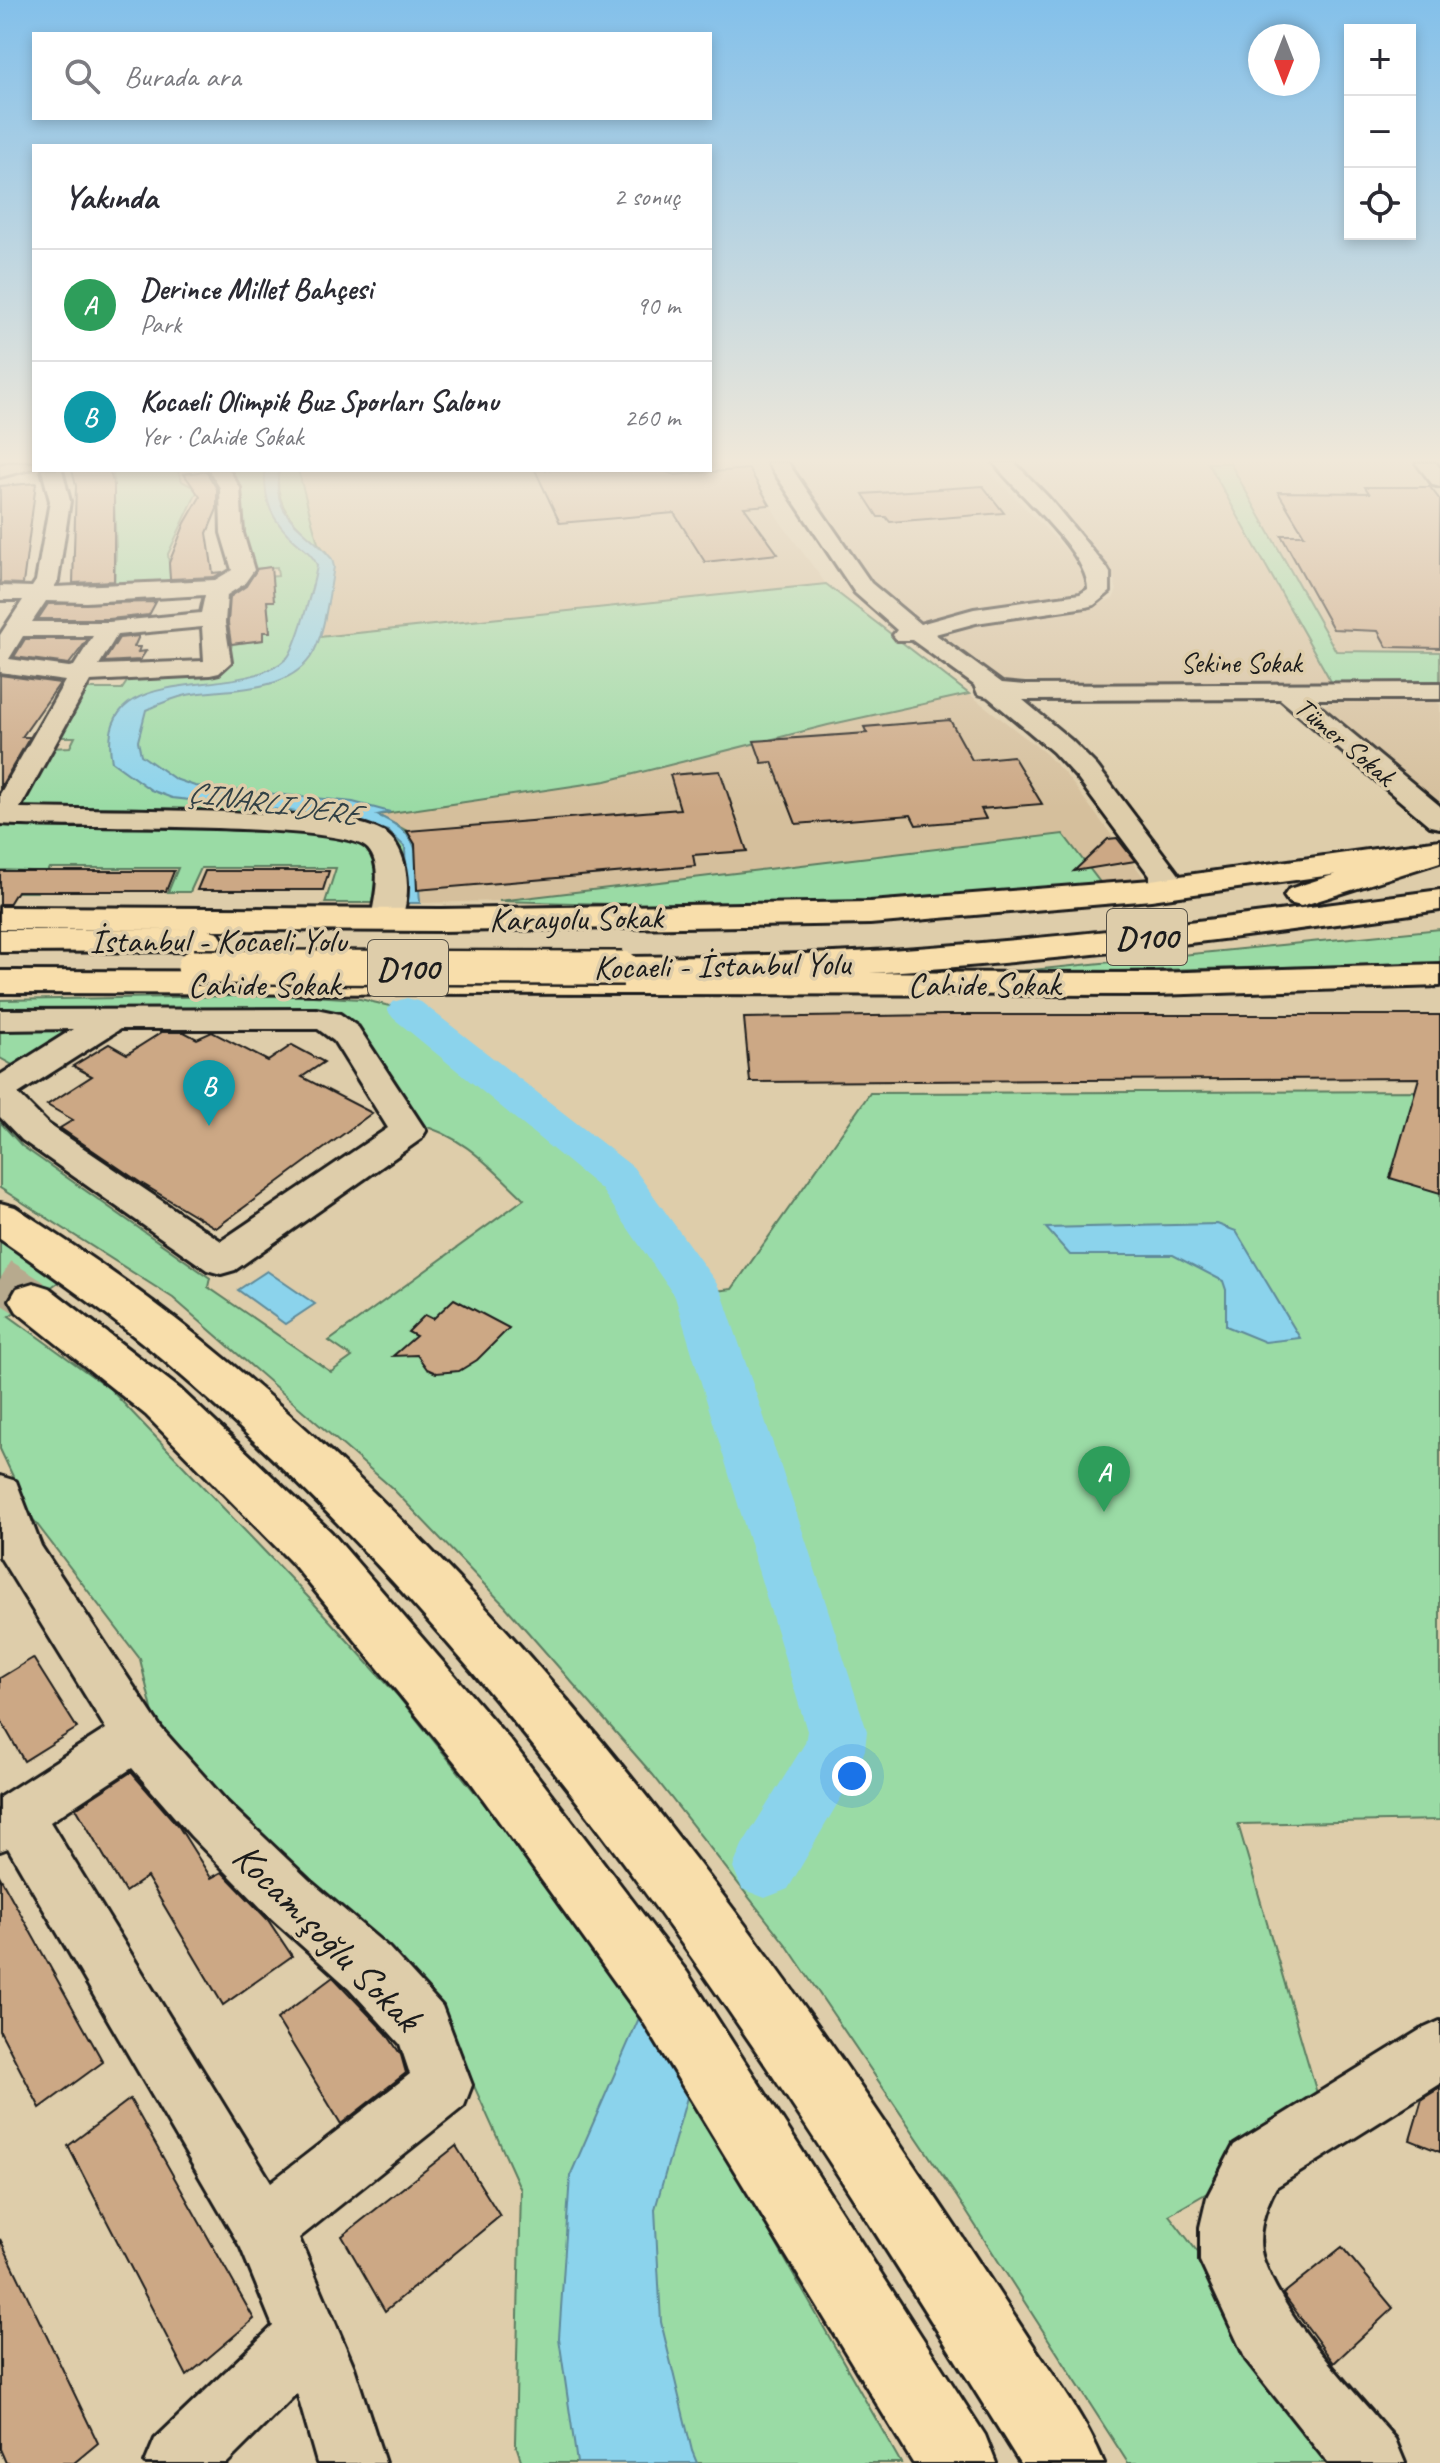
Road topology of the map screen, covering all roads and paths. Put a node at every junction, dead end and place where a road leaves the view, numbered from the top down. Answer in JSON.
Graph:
{"nodes":[{"id":1,"x":47,"y":578,"type":"edge"},
{"id":2,"x":237,"y":578,"type":"edge"},
{"id":3,"x":841,"y":578,"type":"edge"},
{"id":4,"x":856,"y":578,"type":"edge"},
{"id":5,"x":1099,"y":578,"type":"edge"},
{"id":6,"x":220,"y":587,"type":"junction"},
{"id":7,"x":0,"y":593,"type":"edge"},
{"id":8,"x":40,"y":593,"type":"junction"},
{"id":9,"x":213,"y":619,"type":"junction"},
{"id":10,"x":17,"y":629,"type":"junction"},
{"id":11,"x":109,"y":629,"type":"junction"},
{"id":12,"x":910,"y":634,"type":"junction"},
{"id":13,"x":0,"y":654,"type":"edge"},
{"id":14,"x":0,"y":665,"type":"edge"},
{"id":15,"x":83,"y":674,"type":"junction"},
{"id":16,"x":1440,"y":691,"type":"edge"},
{"id":17,"x":1287,"y":692,"type":"junction"},
{"id":18,"x":1041,"y":693,"type":"junction"},
{"id":19,"x":1002,"y":700,"type":"junction"},
{"id":20,"x":1,"y":816,"type":"edge"},
{"id":21,"x":1440,"y":820,"type":"edge"},
{"id":22,"x":1440,"y":850,"type":"edge"},
{"id":23,"x":1440,"y":875,"type":"edge"},
{"id":24,"x":1158,"y":883,"type":"junction"},
{"id":25,"x":1301,"y":896,"type":"junction"},
{"id":26,"x":1440,"y":900,"type":"edge"},
{"id":27,"x":0,"y":918,"type":"edge"},
{"id":28,"x":1440,"y":920,"type":"edge"},
{"id":29,"x":432,"y":924,"type":"junction"},
{"id":30,"x":0,"y":941,"type":"edge"},
{"id":31,"x":200,"y":954,"type":"junction"},
{"id":32,"x":626,"y":954,"type":"junction"},
{"id":33,"x":853,"y":963,"type":"junction"},
{"id":34,"x":0,"y":966,"type":"edge"},
{"id":35,"x":1440,"y":975,"type":"edge"},
{"id":36,"x":0,"y":982,"type":"edge"},
{"id":37,"x":436,"y":984,"type":"junction"},
{"id":38,"x":1440,"y":988,"type":"edge"},
{"id":39,"x":0,"y":990,"type":"edge"},
{"id":40,"x":113,"y":1019,"type":"junction"},
{"id":41,"x":0,"y":1020,"type":"edge"},
{"id":42,"x":0,"y":1093,"type":"edge"},
{"id":43,"x":0,"y":1218,"type":"edge"},
{"id":44,"x":33,"y":1300,"type":"tunnel mouth"},
{"id":45,"x":0,"y":1494,"type":"edge"},
{"id":46,"x":138,"y":1736,"type":"junction"},
{"id":47,"x":9,"y":1820,"type":"edge"},
{"id":48,"x":1440,"y":2050,"type":"edge"},
{"id":49,"x":263,"y":2227,"type":"junction"},
{"id":50,"x":309,"y":2335,"type":"junction"},
{"id":51,"x":179,"y":2463,"type":"edge"},
{"id":52,"x":351,"y":2463,"type":"edge"},
{"id":53,"x":957,"y":2463,"type":"edge"},
{"id":54,"x":1065,"y":2463,"type":"edge"},
{"id":55,"x":1371,"y":2463,"type":"edge"}],
"edges":[{"from":1,"to":8,"type":"street"},
{"from":2,"to":6,"type":"street"},
{"from":3,"to":12,"type":"street"},
{"from":4,"to":12,"type":"street"},
{"from":5,"to":12,"type":"street"},
{"from":6,"to":8,"type":"street"},
{"from":6,"to":9,"type":"street"},
{"from":7,"to":8,"type":"street"},
{"from":8,"to":10,"type":"street"},
{"from":9,"to":11,"type":"street"},
{"from":9,"to":15,"type":"street"},
{"from":10,"to":11,"type":"street"},
{"from":10,"to":13,"type":"street"},
{"from":11,"to":15,"type":"street"},
{"from":12,"to":19,"type":"street"},
{"from":14,"to":15,"type":"street"},
{"from":15,"to":20,"type":"street"},
{"from":16,"to":17,"type":"street","name":"Sekine Sokak"},
{"from":17,"to":18,"type":"street","name":"Sekine Sokak"},
{"from":17,"to":21,"type":"street","name":"Tümer Sokak"},
{"from":18,"to":19,"type":"street","name":"Sekine Sokak"},
{"from":18,"to":19,"type":"street"},
{"from":19,"to":24,"type":"street"},
{"from":20,"to":29,"type":"street"},
{"from":22,"to":24,"type":"main road","name":"Karayolu Sokak"},
{"from":22,"to":25,"type":"main road"},
{"from":23,"to":25,"type":"main road","number":"D100"},
{"from":24,"to":29,"type":"main road","name":"Karayolu Sokak"},
{"from":25,"to":32,"type":"main road","number":"D100"},
{"from":26,"to":33,"type":"main road","name":"Kocaeli - İstanbul Yolu","number":"D100"},
{"from":27,"to":29,"type":"main road","name":"Karayolu Sokak"},
{"from":28,"to":33,"type":"main road"},
{"from":29,"to":37,"type":"main road"},
{"from":30,"to":31,"type":"main road","name":"İstanbul - Kocaeli Yolu","number":"D100"},
{"from":31,"to":32,"type":"main road","name":"Kocaeli - İstanbul Yolu","number":"D100","bridge":true},
{"from":31,"to":34,"type":"main road","name":"Kocaeli - İstanbul Yolu","number":"D100"},
{"from":32,"to":33,"type":"main road","name":"Kocaeli - İstanbul Yolu","number":"D100"},
{"from":35,"to":37,"type":"main road","name":"Cahide Sokak"},
{"from":36,"to":37,"type":"main road","name":"Cahide Sokak"},
{"from":37,"to":38,"type":"main road","name":"Cahide Sokak"},
{"from":37,"to":39,"type":"main road","name":"Cahide Sokak"},
{"from":40,"to":41,"type":"street"},
{"from":40,"to":42,"type":"street"},
{"from":40,"to":42,"type":"street"},
{"from":43,"to":54,"type":"main road"},
{"from":44,"to":53,"type":"main road"},
{"from":45,"to":46,"type":"street","name":"Kocamışoğlu Sokak"},
{"from":46,"to":47,"type":"street"},
{"from":46,"to":49,"type":"street","name":"Kocamışoğlu Sokak"},
{"from":47,"to":49,"type":"street"},
{"from":48,"to":55,"type":"street"},
{"from":49,"to":50,"type":"street"},
{"from":50,"to":51,"type":"street"},
{"from":50,"to":52,"type":"street"}]}
